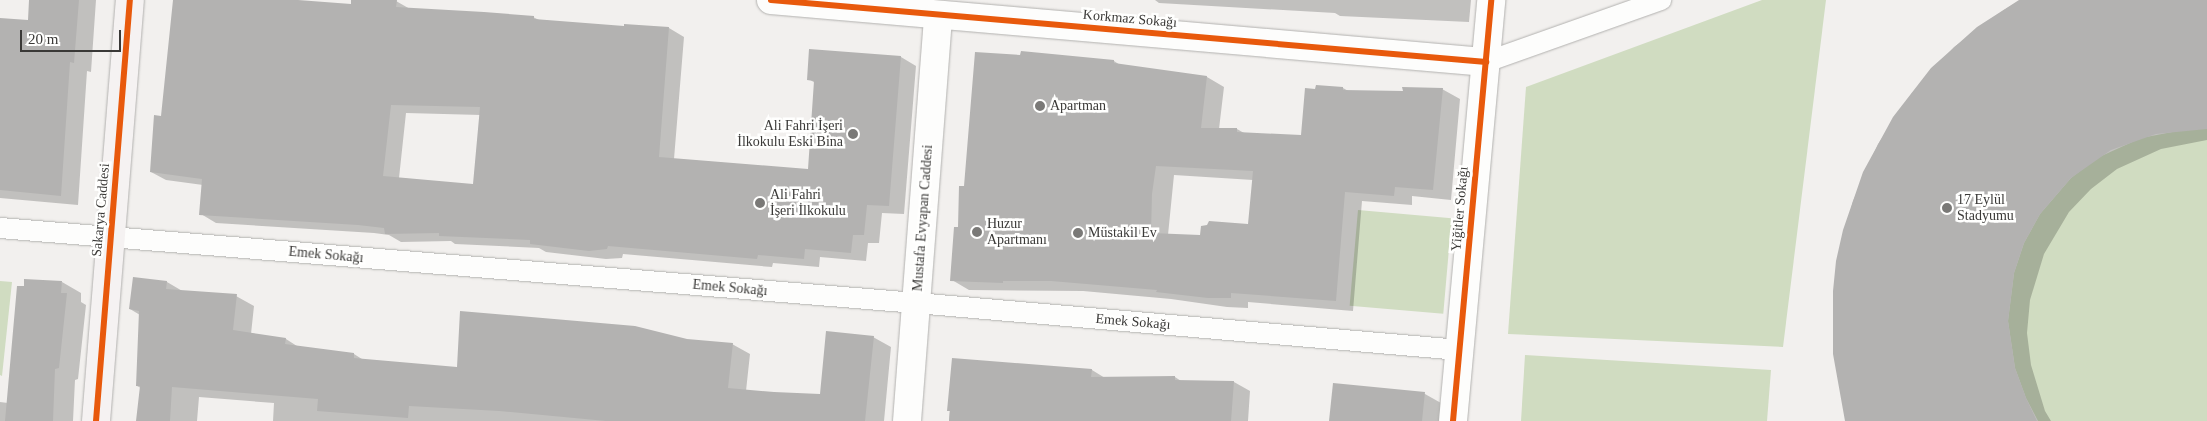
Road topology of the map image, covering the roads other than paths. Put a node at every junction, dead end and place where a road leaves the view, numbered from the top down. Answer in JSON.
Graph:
{"nodes":[{"id":1,"x":130,"y":0,"type":"edge"},
{"id":2,"x":771,"y":0,"type":"edge"},
{"id":3,"x":1491,"y":0,"type":"edge"},
{"id":4,"x":1660,"y":0,"type":"edge"},
{"id":5,"x":938,"y":15,"type":"junction"},
{"id":6,"x":1486,"y":62,"type":"junction"},
{"id":7,"x":0,"y":228,"type":"edge"},
{"id":8,"x":111,"y":238,"type":"junction"},
{"id":9,"x":916,"y":303,"type":"junction"},
{"id":10,"x":1460,"y":350,"type":"junction"},
{"id":11,"x":96,"y":421,"type":"edge"},
{"id":12,"x":907,"y":421,"type":"edge"},
{"id":13,"x":1453,"y":421,"type":"edge"}],
"edges":[{"from":1,"to":8,"type":"street","name":"Sakarya Caddesi"},
{"from":2,"to":5,"type":"street","name":"Korkmaz Sokağı"},
{"from":3,"to":6,"type":"street","name":"Yiğitler Sokağı"},
{"from":4,"to":6,"type":"lane"},
{"from":5,"to":6,"type":"street","name":"Korkmaz Sokağı"},
{"from":5,"to":9,"type":"street","name":"Mustafa Evyapan Caddesi"},
{"from":6,"to":10,"type":"street","name":"Yiğitler Sokağı"},
{"from":7,"to":8,"type":"lane","name":"Emek Sokağı"},
{"from":8,"to":9,"type":"lane","name":"Emek Sokağı"},
{"from":8,"to":11,"type":"street","name":"Sakarya Caddesi"},
{"from":9,"to":10,"type":"lane","name":"Emek Sokağı"},
{"from":9,"to":12,"type":"street","name":"Mustafa Evyapan Caddesi"},
{"from":10,"to":13,"type":"street","name":"Yiğitler Sokağı"}]}
